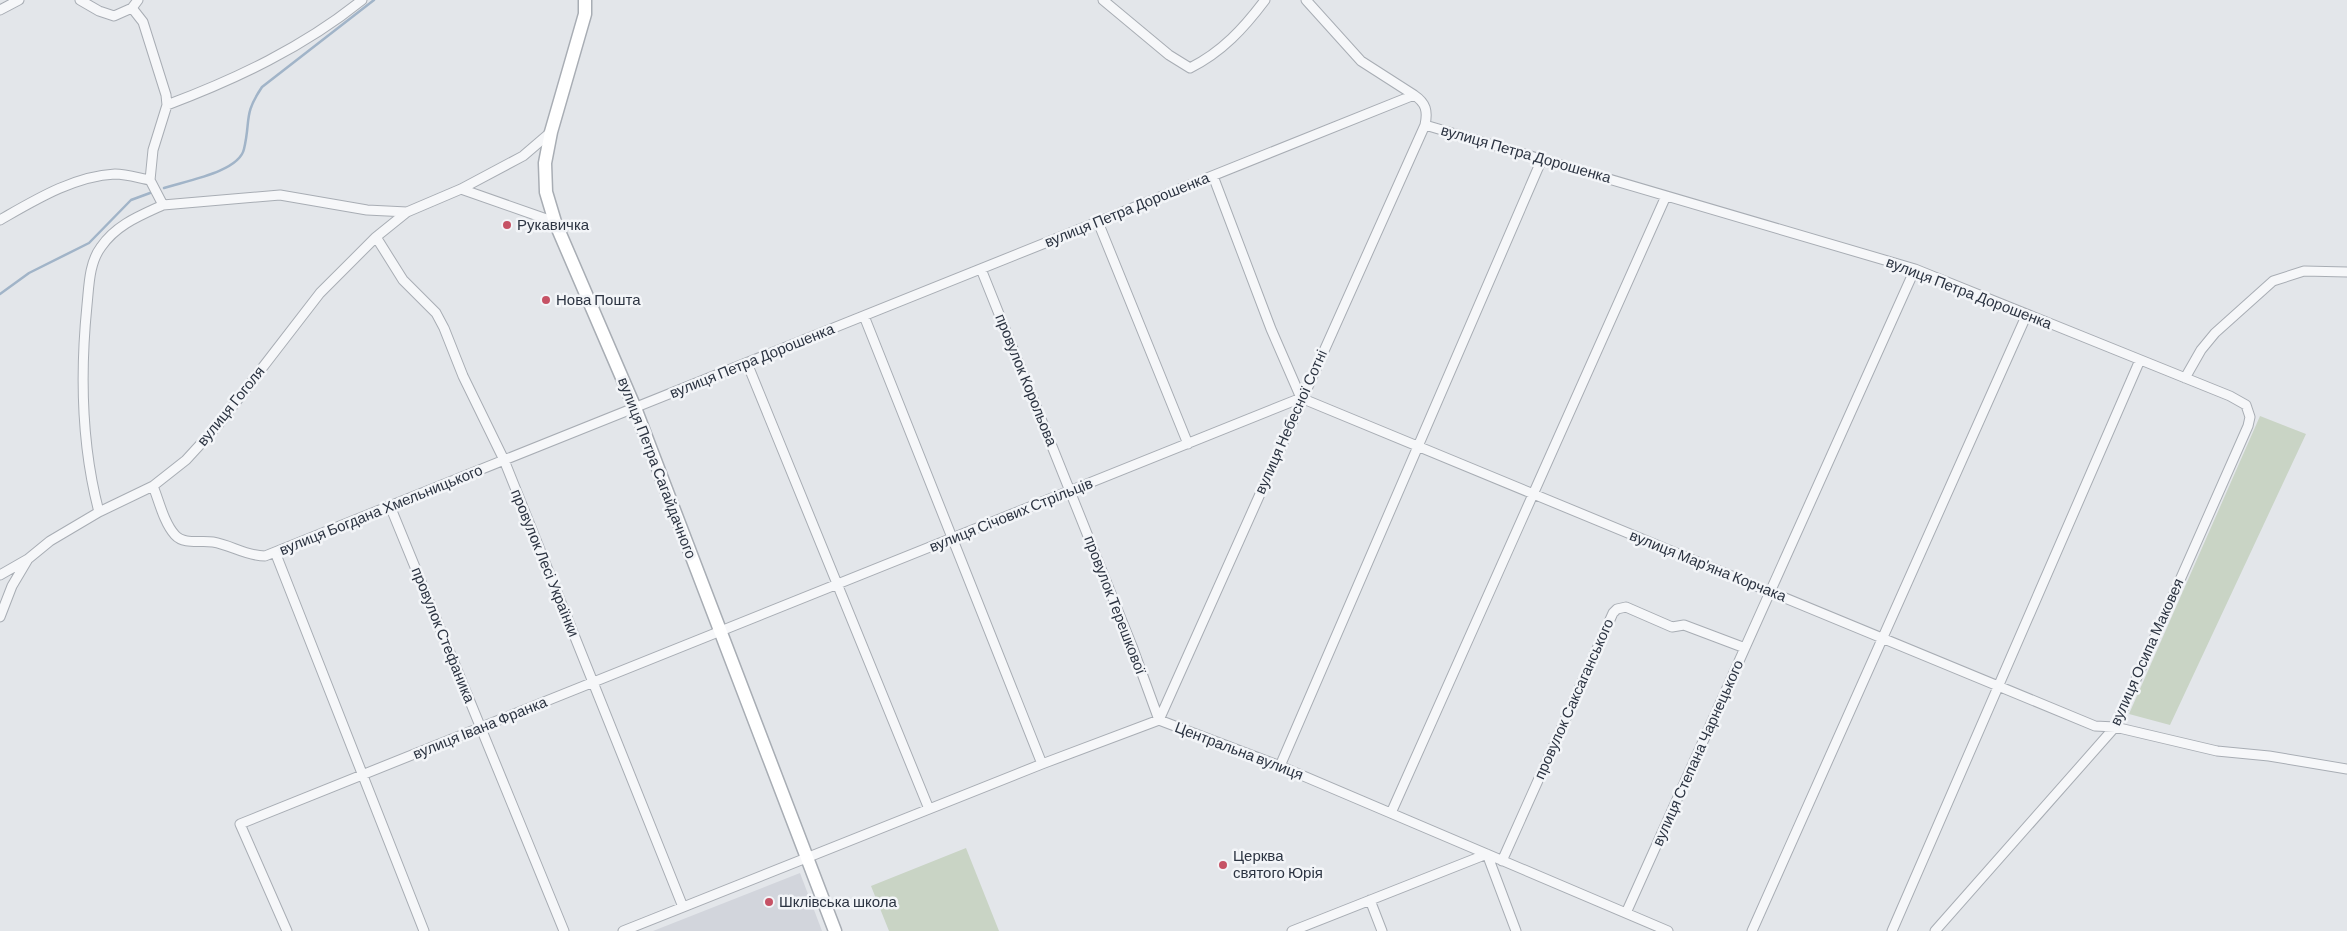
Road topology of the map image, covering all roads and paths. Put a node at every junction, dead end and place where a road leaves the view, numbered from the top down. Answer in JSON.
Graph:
{"nodes":[{"id":1,"x":19,"y":0,"type":"edge"},
{"id":2,"x":80,"y":0,"type":"edge"},
{"id":3,"x":138,"y":0,"type":"edge"},
{"id":4,"x":362,"y":0,"type":"edge"},
{"id":5,"x":585,"y":0,"type":"edge"},
{"id":6,"x":1103,"y":0,"type":"edge"},
{"id":7,"x":1265,"y":0,"type":"edge"},
{"id":8,"x":1306,"y":0,"type":"edge"},
{"id":9,"x":132,"y":8,"type":"junction"},
{"id":10,"x":0,"y":10,"type":"edge"},
{"id":11,"x":1414,"y":95,"type":"junction"},
{"id":12,"x":166,"y":105,"type":"junction"},
{"id":13,"x":1425,"y":125,"type":"junction"},
{"id":14,"x":551,"y":132,"type":"junction"},
{"id":15,"x":1542,"y":159,"type":"junction"},
{"id":16,"x":1213,"y":176,"type":"junction"},
{"id":17,"x":150,"y":180,"type":"junction"},
{"id":18,"x":462,"y":189,"type":"junction"},
{"id":19,"x":1666,"y":196,"type":"junction"},
{"id":20,"x":163,"y":206,"type":"junction"},
{"id":21,"x":406,"y":212,"type":"junction"},
{"id":22,"x":0,"y":220,"type":"edge"},
{"id":23,"x":555,"y":222,"type":"junction"},
{"id":24,"x":1098,"y":222,"type":"junction"},
{"id":25,"x":376,"y":237,"type":"junction"},
{"id":26,"x":981,"y":269,"type":"junction"},
{"id":27,"x":1914,"y":269,"type":"junction"},
{"id":28,"x":2347,"y":272,"type":"edge"},
{"id":29,"x":2027,"y":314,"type":"junction"},
{"id":30,"x":864,"y":316,"type":"junction"},
{"id":31,"x":2140,"y":360,"type":"junction"},
{"id":32,"x":747,"y":363,"type":"junction"},
{"id":33,"x":2185,"y":378,"type":"junction"},
{"id":34,"x":1301,"y":398,"type":"junction"},
{"id":35,"x":635,"y":408,"type":"junction"},
{"id":36,"x":2249,"y":411,"type":"joint"},
{"id":37,"x":1188,"y":444,"type":"junction"},
{"id":38,"x":1418,"y":446,"type":"junction"},
{"id":39,"x":504,"y":460,"type":"junction"},
{"id":40,"x":153,"y":486,"type":"junction"},
{"id":41,"x":1070,"y":491,"type":"junction"},
{"id":42,"x":1533,"y":494,"type":"junction"},
{"id":43,"x":390,"y":506,"type":"junction"},
{"id":44,"x":99,"y":512,"type":"junction"},
{"id":45,"x":952,"y":538,"type":"junction"},
{"id":46,"x":275,"y":552,"type":"junction"},
{"id":47,"x":28,"y":559,"type":"junction"},
{"id":48,"x":0,"y":575,"type":"edge"},
{"id":49,"x":837,"y":584,"type":"junction"},
{"id":50,"x":1770,"y":592,"type":"junction"},
{"id":51,"x":0,"y":618,"type":"edge"},
{"id":52,"x":720,"y":632,"type":"junction"},
{"id":53,"x":1882,"y":638,"type":"junction"},
{"id":54,"x":1745,"y":648,"type":"junction"},
{"id":55,"x":593,"y":682,"type":"junction"},
{"id":56,"x":1998,"y":686,"type":"junction"},
{"id":57,"x":1159,"y":720,"type":"junction"},
{"id":58,"x":2115,"y":727,"type":"junction"},
{"id":59,"x":481,"y":728,"type":"junction"},
{"id":60,"x":1042,"y":764,"type":"junction"},
{"id":61,"x":1280,"y":766,"type":"junction"},
{"id":62,"x":2347,"y":769,"type":"edge"},
{"id":63,"x":363,"y":775,"type":"junction"},
{"id":64,"x":929,"y":809,"type":"junction"},
{"id":65,"x":1391,"y":813,"type":"junction"},
{"id":66,"x":1487,"y":854,"type":"junction"},
{"id":67,"x":807,"y":857,"type":"junction"},
{"id":68,"x":1502,"y":860,"type":"junction"},
{"id":69,"x":1370,"y":900,"type":"junction"},
{"id":70,"x":683,"y":907,"type":"junction"},
{"id":71,"x":1626,"y":913,"type":"junction"},
{"id":72,"x":287,"y":931,"type":"edge"},
{"id":73,"x":424,"y":931,"type":"edge"},
{"id":74,"x":564,"y":931,"type":"edge"},
{"id":75,"x":623,"y":931,"type":"edge"},
{"id":76,"x":835,"y":931,"type":"edge"},
{"id":77,"x":1292,"y":931,"type":"edge"},
{"id":78,"x":1382,"y":931,"type":"edge"},
{"id":79,"x":1516,"y":931,"type":"edge"},
{"id":80,"x":1668,"y":931,"type":"edge"},
{"id":81,"x":1752,"y":931,"type":"edge"},
{"id":82,"x":1892,"y":931,"type":"edge"},
{"id":83,"x":1936,"y":931,"type":"edge"}],
"edges":[{"from":1,"to":10,"type":"street"},
{"from":2,"to":9,"type":"street"},
{"from":3,"to":9,"type":"street"},
{"from":4,"to":12,"type":"street"},
{"from":5,"to":14,"type":"street","name":"вулиця Петра Сагайдачного"},
{"from":6,"to":7,"type":"street"},
{"from":8,"to":11,"type":"street"},
{"from":9,"to":12,"type":"street"},
{"from":11,"to":13,"type":"street","name":"вулиця Петра Дорошенка"},
{"from":11,"to":16,"type":"street","name":"вулиця Петра Дорошенка"},
{"from":12,"to":17,"type":"street"},
{"from":13,"to":15,"type":"street","name":"вулиця Петра Дорошенка"},
{"from":13,"to":34,"type":"street","name":"вулиця Небесної Сотні"},
{"from":14,"to":18,"type":"street","name":"вулиця Гоголя"},
{"from":14,"to":23,"type":"street","name":"вулиця Петра Сагайдачного"},
{"from":15,"to":19,"type":"street","name":"вулиця Петра Дорошенка"},
{"from":15,"to":38,"type":"street"},
{"from":16,"to":24,"type":"street","name":"вулиця Петра Дорошенка"},
{"from":16,"to":34,"type":"street"},
{"from":17,"to":20,"type":"street"},
{"from":17,"to":22,"type":"street"},
{"from":18,"to":21,"type":"street","name":"вулиця Гоголя"},
{"from":18,"to":23,"type":"street"},
{"from":19,"to":27,"type":"street","name":"вулиця Петра Дорошенка"},
{"from":19,"to":42,"type":"street"},
{"from":20,"to":21,"type":"street"},
{"from":20,"to":44,"type":"street"},
{"from":21,"to":25,"type":"street","name":"вулиця Гоголя"},
{"from":23,"to":35,"type":"street","name":"вулиця Петра Сагайдачного"},
{"from":24,"to":26,"type":"street","name":"вулиця Петра Дорошенка"},
{"from":24,"to":37,"type":"street"},
{"from":25,"to":39,"type":"street","name":"провулок Лесі Українки"},
{"from":25,"to":40,"type":"street","name":"вулиця Гоголя"},
{"from":26,"to":30,"type":"street","name":"вулиця Петра Дорошенка"},
{"from":26,"to":41,"type":"street","name":"провулок Корольова"},
{"from":27,"to":29,"type":"street","name":"вулиця Петра Дорошенка"},
{"from":27,"to":50,"type":"street","name":"вулиця Степана Чарнецького"},
{"from":28,"to":33,"type":"street"},
{"from":29,"to":31,"type":"street","name":"вулиця Петра Дорошенка"},
{"from":29,"to":53,"type":"street"},
{"from":30,"to":32,"type":"street","name":"вулиця Петра Дорошенка"},
{"from":30,"to":45,"type":"street"},
{"from":31,"to":33,"type":"street","name":"вулиця Петра Дорошенка"},
{"from":31,"to":56,"type":"street"},
{"from":32,"to":35,"type":"street","name":"вулиця Петра Дорошенка"},
{"from":32,"to":49,"type":"street"},
{"from":33,"to":36,"type":"street","name":"вулиця Петра Дорошенка"},
{"from":34,"to":37,"type":"street","name":"вулиця Січових Стрільців"},
{"from":34,"to":38,"type":"street","name":"вулиця Мар'яна Корчака"},
{"from":34,"to":57,"type":"street","name":"вулиця Небесної Сотні"},
{"from":35,"to":39,"type":"street","name":"вулиця Богдана Хмельницького"},
{"from":35,"to":52,"type":"street","name":"вулиця Петра Сагайдачного"},
{"from":36,"to":58,"type":"street","name":"вулиця Осипа Маковея"},
{"from":37,"to":41,"type":"street","name":"вулиця Січових Стрільців"},
{"from":38,"to":42,"type":"street","name":"вулиця Мар'яна Корчака"},
{"from":38,"to":61,"type":"street"},
{"from":39,"to":43,"type":"street","name":"вулиця Богдана Хмельницького"},
{"from":39,"to":55,"type":"street","name":"провулок Лесі Українки"},
{"from":40,"to":44,"type":"street","name":"вулиця Гоголя"},
{"from":40,"to":46,"type":"street","name":"вулиця Богдана Хмельницького"},
{"from":41,"to":45,"type":"street","name":"вулиця Січових Стрільців"},
{"from":41,"to":57,"type":"street","name":"провулок Терешкової"},
{"from":42,"to":50,"type":"street","name":"вулиця Мар'яна Корчака"},
{"from":42,"to":65,"type":"street"},
{"from":43,"to":46,"type":"street","name":"вулиця Богдана Хмельницького"},
{"from":43,"to":59,"type":"street","name":"провулок Стефаника"},
{"from":44,"to":47,"type":"street","name":"вулиця Гоголя"},
{"from":45,"to":49,"type":"street","name":"вулиця Січових Стрільців"},
{"from":45,"to":60,"type":"street"},
{"from":46,"to":63,"type":"street"},
{"from":47,"to":48,"type":"street"},
{"from":47,"to":51,"type":"street","name":"вулиця Гоголя"},
{"from":49,"to":52,"type":"street","name":"вулиця Січових Стрільців"},
{"from":49,"to":64,"type":"street"},
{"from":50,"to":53,"type":"street","name":"вулиця Мар'яна Корчака"},
{"from":50,"to":54,"type":"street","name":"вулиця Степана Чарнецького"},
{"from":52,"to":55,"type":"street","name":"вулиця Івана Франка"},
{"from":52,"to":67,"type":"street","name":"вулиця Петра Сагайдачного"},
{"from":53,"to":56,"type":"street","name":"вулиця Мар'яна Корчака"},
{"from":53,"to":81,"type":"street"},
{"from":54,"to":68,"type":"street","name":"провулок Саксаганського"},
{"from":54,"to":71,"type":"street","name":"вулиця Степана Чарнецького"},
{"from":55,"to":59,"type":"street","name":"вулиця Івана Франка"},
{"from":55,"to":70,"type":"street","name":"провулок Лесі Українки"},
{"from":56,"to":58,"type":"street","name":"вулиця Мар'яна Корчака"},
{"from":56,"to":82,"type":"street"},
{"from":57,"to":60,"type":"street","name":"Центральна вулиця"},
{"from":57,"to":61,"type":"street","name":"Центральна вулиця"},
{"from":58,"to":62,"type":"street","name":"вулиця Мар'яна Корчака"},
{"from":58,"to":83,"type":"street","name":"вулиця Осипа Маковея"},
{"from":59,"to":63,"type":"street","name":"вулиця Івана Франка"},
{"from":59,"to":74,"type":"street","name":"провулок Стефаника"},
{"from":60,"to":64,"type":"street","name":"Центральна вулиця"},
{"from":61,"to":65,"type":"street","name":"Центральна вулиця"},
{"from":63,"to":72,"type":"street","name":"вулиця Івана Франка"},
{"from":63,"to":73,"type":"street"},
{"from":64,"to":67,"type":"street","name":"Центральна вулиця"},
{"from":65,"to":66,"type":"street","name":"Центральна вулиця"},
{"from":66,"to":68,"type":"street","name":"Центральна вулиця"},
{"from":66,"to":69,"type":"street"},
{"from":66,"to":79,"type":"street"},
{"from":67,"to":70,"type":"street","name":"Центральна вулиця"},
{"from":67,"to":76,"type":"street","name":"вулиця Петра Сагайдачного"},
{"from":68,"to":71,"type":"street","name":"Центральна вулиця"},
{"from":69,"to":77,"type":"street"},
{"from":69,"to":78,"type":"street"},
{"from":70,"to":75,"type":"street","name":"Центральна вулиця"},
{"from":71,"to":80,"type":"street","name":"Центральна вулиця"}]}
